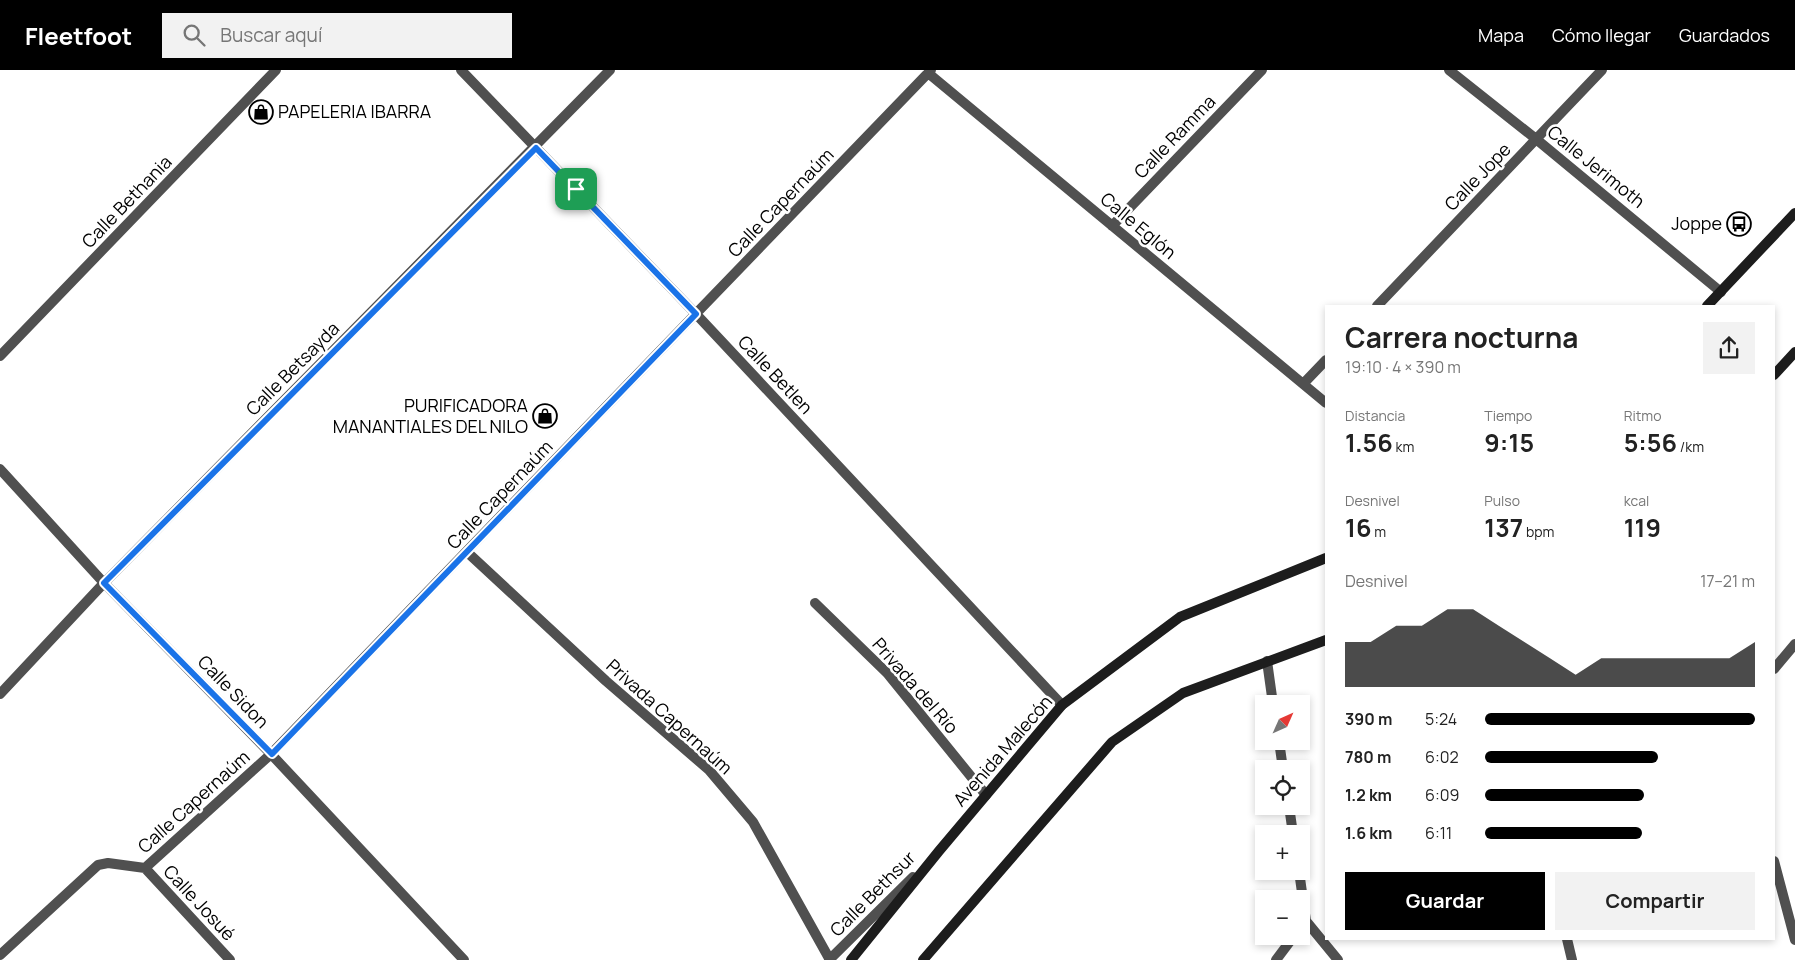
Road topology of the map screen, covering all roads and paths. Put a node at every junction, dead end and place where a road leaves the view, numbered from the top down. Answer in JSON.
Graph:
{"nodes":[{"id":1,"x":276,"y":70,"type":"edge"},
{"id":2,"x":461,"y":70,"type":"edge"},
{"id":3,"x":610,"y":70,"type":"edge"},
{"id":4,"x":1262,"y":70,"type":"edge"},
{"id":5,"x":1449,"y":70,"type":"edge"},
{"id":6,"x":1602,"y":70,"type":"edge"},
{"id":7,"x":930,"y":72,"type":"edge"},
{"id":8,"x":1536,"y":139,"type":"junction"},
{"id":9,"x":536,"y":148,"type":"junction"},
{"id":10,"x":1795,"y":213,"type":"edge"},
{"id":11,"x":1112,"y":226,"type":"junction"},
{"id":12,"x":1721,"y":292,"type":"junction"},
{"id":13,"x":1378,"y":305,"type":"edge"},
{"id":14,"x":1708,"y":305,"type":"edge"},
{"id":15,"x":696,"y":314,"type":"junction"},
{"id":16,"x":1795,"y":352,"type":"edge"},
{"id":17,"x":0,"y":356,"type":"edge"},
{"id":18,"x":1325,"y":361,"type":"edge"},
{"id":19,"x":1775,"y":374,"type":"edge"},
{"id":20,"x":1303,"y":384,"type":"junction"},
{"id":21,"x":1325,"y":402,"type":"edge"},
{"id":22,"x":0,"y":469,"type":"edge"},
{"id":23,"x":467,"y":552,"type":"junction"},
{"id":24,"x":1325,"y":558,"type":"edge"},
{"id":25,"x":104,"y":583,"type":"junction"},
{"id":26,"x":815,"y":603,"type":"dead end"},
{"id":27,"x":1325,"y":640,"type":"edge"},
{"id":28,"x":1795,"y":644,"type":"edge"},
{"id":29,"x":1267,"y":661,"type":"junction"},
{"id":30,"x":1775,"y":668,"type":"edge"},
{"id":31,"x":0,"y":694,"type":"edge"},
{"id":32,"x":1272,"y":695,"type":"edge"},
{"id":33,"x":1062,"y":705,"type":"junction"},
{"id":34,"x":272,"y":754,"type":"junction"},
{"id":35,"x":986,"y":795,"type":"junction"},
{"id":36,"x":939,"y":851,"type":"junction"},
{"id":37,"x":1775,"y":865,"type":"edge"},
{"id":38,"x":145,"y":868,"type":"junction"},
{"id":39,"x":1310,"y":930,"type":"edge"},
{"id":40,"x":1567,"y":940,"type":"edge"},
{"id":41,"x":1795,"y":940,"type":"edge"},
{"id":42,"x":1287,"y":945,"type":"edge"},
{"id":43,"x":0,"y":954,"type":"edge"},
{"id":44,"x":230,"y":960,"type":"edge"},
{"id":45,"x":464,"y":960,"type":"edge"},
{"id":46,"x":829,"y":960,"type":"edge"},
{"id":47,"x":851,"y":960,"type":"edge"},
{"id":48,"x":923,"y":960,"type":"edge"},
{"id":49,"x":1276,"y":960,"type":"edge"},
{"id":50,"x":1338,"y":960,"type":"edge"},
{"id":51,"x":1572,"y":960,"type":"edge"}],
"edges":[{"from":1,"to":17,"type":"street","name":"Calle Bethania"},
{"from":2,"to":9,"type":"street","name":"Calle Betlen"},
{"from":3,"to":9,"type":"street","name":"Calle Betsayda"},
{"from":4,"to":11,"type":"street","name":"Calle Ramma"},
{"from":5,"to":8,"type":"street","name":"Calle Jerimoth"},
{"from":6,"to":8,"type":"street","name":"Calle Jope"},
{"from":7,"to":11,"type":"street","name":"Calle Eglón"},
{"from":7,"to":15,"type":"street","name":"Calle Capernaúm"},
{"from":8,"to":12,"type":"street","name":"Calle Jerimoth"},
{"from":8,"to":13,"type":"street","name":"Calle Jope"},
{"from":9,"to":15,"type":"street","name":"Calle Betlen"},
{"from":9,"to":25,"type":"street","name":"Calle Betsayda"},
{"from":10,"to":12,"type":"main road"},
{"from":11,"to":20,"type":"street","name":"Calle Eglón"},
{"from":12,"to":14,"type":"main road"},
{"from":15,"to":23,"type":"street","name":"Calle Capernaúm"},
{"from":15,"to":33,"type":"street","name":"Calle Betlen"},
{"from":16,"to":19,"type":"main road"},
{"from":18,"to":20,"type":"street"},
{"from":20,"to":21,"type":"street","name":"Calle Eglón"},
{"from":22,"to":25,"type":"street","name":"Calle Sidon"},
{"from":23,"to":34,"type":"street","name":"Calle Capernaúm"},
{"from":23,"to":46,"type":"street","name":"Privada Capernaúm"},
{"from":24,"to":33,"type":"main road","name":"Avenida Malecón"},
{"from":25,"to":31,"type":"street","name":"Calle Betsayda"},
{"from":25,"to":34,"type":"street","name":"Calle Sidon"},
{"from":26,"to":35,"type":"street","name":"Privada del Río"},
{"from":27,"to":29,"type":"main road"},
{"from":28,"to":30,"type":"street"},
{"from":29,"to":32,"type":"street"},
{"from":29,"to":48,"type":"main road"},
{"from":33,"to":35,"type":"main road","name":"Avenida Malecón"},
{"from":34,"to":38,"type":"street","name":"Calle Capernaúm"},
{"from":34,"to":45,"type":"street","name":"Calle Sidon"},
{"from":35,"to":36,"type":"main road","name":"Avenida Malecón"},
{"from":36,"to":46,"type":"street","name":"Calle Bethsur"},
{"from":36,"to":47,"type":"main road","name":"Avenida Malecón"},
{"from":37,"to":41,"type":"street"},
{"from":38,"to":43,"type":"street"},
{"from":38,"to":44,"type":"street","name":"Calle Josué"},
{"from":39,"to":50,"type":"street"},
{"from":40,"to":51,"type":"street"},
{"from":42,"to":49,"type":"street"}]}
